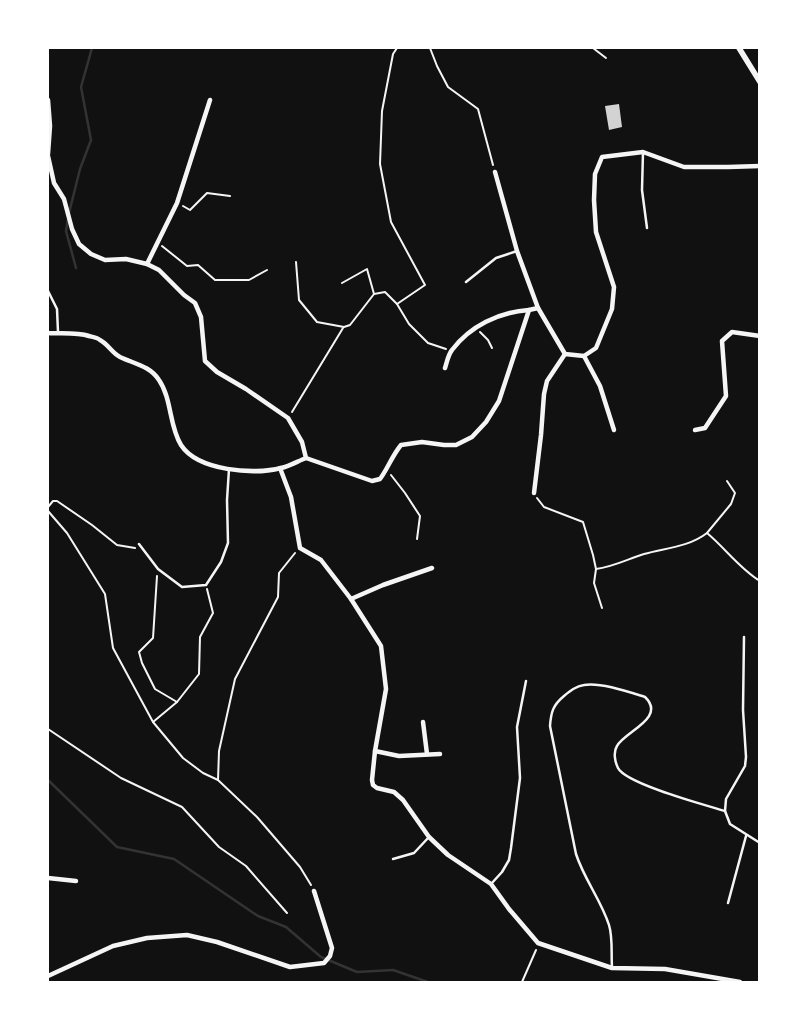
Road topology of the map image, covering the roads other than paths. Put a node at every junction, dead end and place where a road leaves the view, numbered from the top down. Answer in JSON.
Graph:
{"nodes":[{"id":1,"x":739,"y":48,"type":"edge"},
{"id":2,"x":760,"y":82,"type":"edge"},
{"id":3,"x":48,"y":100,"type":"edge"},
{"id":4,"x":210,"y":100,"type":"dead end"},
{"id":5,"x":643,"y":152,"type":"junction"},
{"id":6,"x":48,"y":155,"type":"edge"},
{"id":7,"x":760,"y":166,"type":"edge"},
{"id":8,"x":495,"y":172,"type":"road end"},
{"id":9,"x":647,"y":228,"type":"dead end"},
{"id":10,"x":517,"y":251,"type":"junction"},
{"id":11,"x":147,"y":264,"type":"junction"},
{"id":12,"x":466,"y":282,"type":"dead end"},
{"id":13,"x":48,"y":291,"type":"edge"},
{"id":14,"x":538,"y":308,"type":"junction"},
{"id":15,"x":529,"y":310,"type":"junction"},
{"id":16,"x":48,"y":333,"type":"edge"},
{"id":17,"x":58,"y":334,"type":"junction"},
{"id":18,"x":760,"y":336,"type":"edge"},
{"id":19,"x":565,"y":354,"type":"junction"},
{"id":20,"x":584,"y":356,"type":"junction"},
{"id":21,"x":445,"y":368,"type":"dead end"},
{"id":22,"x":614,"y":430,"type":"dead end"},
{"id":23,"x":695,"y":430,"type":"dead end"},
{"id":24,"x":306,"y":458,"type":"junction"},
{"id":25,"x":280,"y":468,"type":"junction"},
{"id":26,"x":229,"y":469,"type":"junction"},
{"id":27,"x":534,"y":493,"type":"road end"},
{"id":28,"x":139,"y":544,"type":"dead end"},
{"id":29,"x":432,"y":568,"type":"dead end"},
{"id":30,"x":351,"y":599,"type":"junction"},
{"id":31,"x":744,"y":638,"type":"dead end"},
{"id":32,"x":526,"y":681,"type":"dead end"},
{"id":33,"x":423,"y":722,"type":"dead end"},
{"id":34,"x":375,"y":752,"type":"junction"},
{"id":35,"x":427,"y":754,"type":"junction"},
{"id":36,"x":440,"y":754,"type":"dead end"},
{"id":37,"x":725,"y":811,"type":"junction"},
{"id":38,"x":746,"y":836,"type":"junction"},
{"id":39,"x":429,"y":837,"type":"junction"},
{"id":40,"x":760,"y":844,"type":"edge"},
{"id":41,"x":393,"y":859,"type":"dead end"},
{"id":42,"x":48,"y":878,"type":"edge"},
{"id":43,"x":76,"y":881,"type":"dead end"},
{"id":44,"x":491,"y":884,"type":"junction"},
{"id":45,"x":314,"y":891,"type":"road end"},
{"id":46,"x":728,"y":903,"type":"dead end"},
{"id":47,"x":612,"y":968,"type":"junction"},
{"id":48,"x":48,"y":976,"type":"edge"},
{"id":49,"x":740,"y":982,"type":"edge"}],
"edges":[{"from":1,"to":2,"type":"street"},
{"from":3,"to":6,"type":"street"},
{"from":4,"to":11,"type":"street"},
{"from":5,"to":7,"type":"street"},
{"from":5,"to":9,"type":"lane"},
{"from":5,"to":20,"type":"street"},
{"from":6,"to":11,"type":"street"},
{"from":8,"to":10,"type":"street"},
{"from":10,"to":12,"type":"lane"},
{"from":10,"to":14,"type":"street"},
{"from":11,"to":24,"type":"street"},
{"from":13,"to":17,"type":"lane"},
{"from":14,"to":15,"type":"street"},
{"from":14,"to":19,"type":"street"},
{"from":15,"to":21,"type":"street"},
{"from":15,"to":24,"type":"street"},
{"from":16,"to":17,"type":"street"},
{"from":17,"to":26,"type":"street"},
{"from":18,"to":23,"type":"street"},
{"from":19,"to":20,"type":"street"},
{"from":19,"to":27,"type":"street"},
{"from":20,"to":22,"type":"street"},
{"from":24,"to":25,"type":"street"},
{"from":25,"to":26,"type":"street"},
{"from":25,"to":30,"type":"street"},
{"from":26,"to":28,"type":"lane"},
{"from":29,"to":30,"type":"street"},
{"from":30,"to":34,"type":"street"},
{"from":31,"to":37,"type":"lane"},
{"from":32,"to":44,"type":"lane"},
{"from":33,"to":35,"type":"street"},
{"from":34,"to":35,"type":"street"},
{"from":34,"to":39,"type":"street"},
{"from":35,"to":36,"type":"street"},
{"from":37,"to":38,"type":"lane"},
{"from":37,"to":47,"type":"lane"},
{"from":38,"to":40,"type":"lane"},
{"from":38,"to":46,"type":"lane"},
{"from":39,"to":41,"type":"lane"},
{"from":39,"to":44,"type":"street"},
{"from":42,"to":43,"type":"street"},
{"from":44,"to":47,"type":"street"},
{"from":45,"to":48,"type":"street"},
{"from":47,"to":49,"type":"street"}]}
